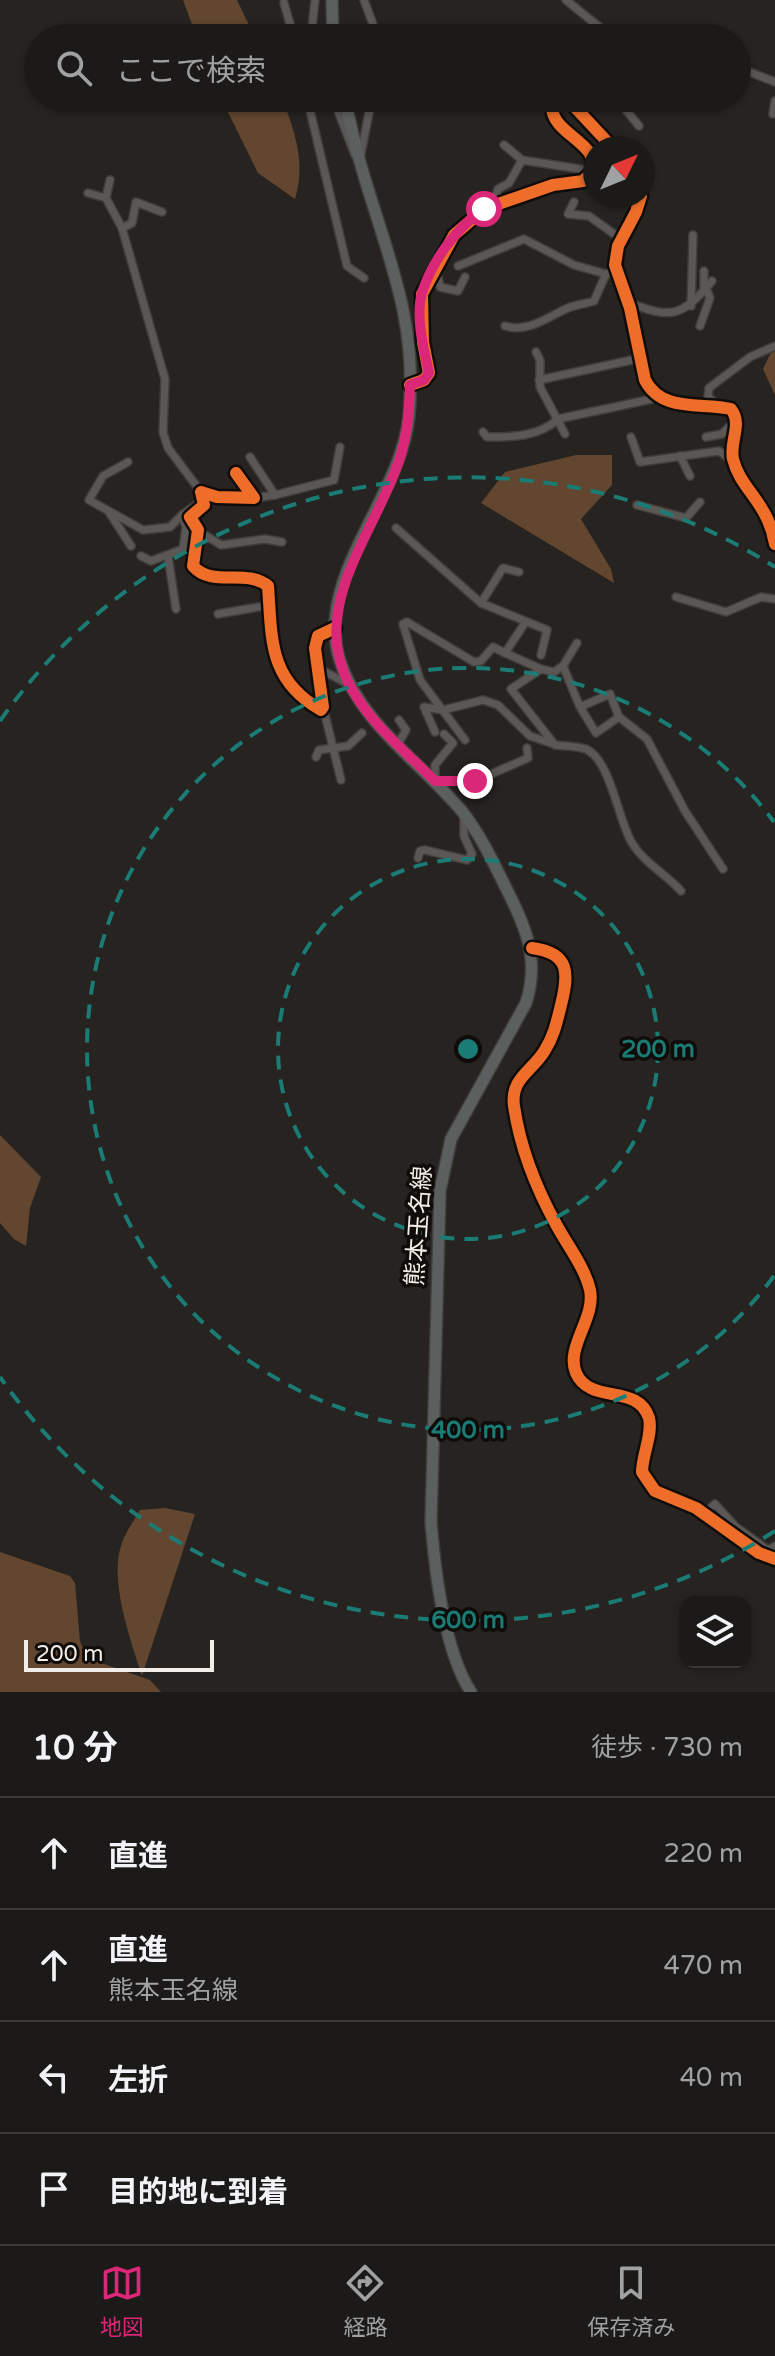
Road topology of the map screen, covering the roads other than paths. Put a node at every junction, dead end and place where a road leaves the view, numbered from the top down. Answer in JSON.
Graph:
{"nodes":[{"id":1,"x":315,"y":0,"type":"edge"},
{"id":2,"x":332,"y":0,"type":"edge"},
{"id":3,"x":364,"y":0,"type":"edge"},
{"id":4,"x":566,"y":0,"type":"edge"},
{"id":5,"x":284,"y":3,"type":"dead end"},
{"id":6,"x":289,"y":24,"type":"edge"},
{"id":7,"x":314,"y":24,"type":"edge"},
{"id":8,"x":333,"y":24,"type":"edge"},
{"id":9,"x":373,"y":24,"type":"edge"},
{"id":10,"x":596,"y":24,"type":"edge"},
{"id":11,"x":751,"y":73,"type":"edge"},
{"id":12,"x":775,"y":82,"type":"edge"},
{"id":13,"x":775,"y":101,"type":"edge"},
{"id":14,"x":311,"y":112,"type":"edge"},
{"id":15,"x":338,"y":112,"type":"edge"},
{"id":16,"x":347,"y":112,"type":"edge"},
{"id":17,"x":369,"y":112,"type":"edge"},
{"id":18,"x":553,"y":112,"type":"edge"},
{"id":19,"x":579,"y":112,"type":"edge"},
{"id":20,"x":628,"y":112,"type":"edge"},
{"id":21,"x":773,"y":114,"type":"dead end"},
{"id":22,"x":639,"y":126,"type":"dead end"},
{"id":23,"x":602,"y":136,"type":"edge"},
{"id":24,"x":318,"y":139,"type":"junction"},
{"id":25,"x":328,"y":140,"type":"dead end"},
{"id":26,"x":504,"y":145,"type":"dead end"},
{"id":27,"x":583,"y":147,"type":"edge"},
{"id":28,"x":359,"y":160,"type":"junction"},
{"id":29,"x":522,"y":160,"type":"junction"},
{"id":30,"x":583,"y":169,"type":"edge"},
{"id":31,"x":110,"y":180,"type":"dead end"},
{"id":32,"x":583,"y":181,"type":"edge"},
{"id":33,"x":88,"y":193,"type":"dead end"},
{"id":34,"x":106,"y":198,"type":"junction"},
{"id":35,"x":574,"y":202,"type":"dead end"},
{"id":36,"x":493,"y":205,"type":"junction"},
{"id":37,"x":638,"y":208,"type":"edge"},
{"id":38,"x":162,"y":212,"type":"dead end"},
{"id":39,"x":122,"y":228,"type":"junction"},
{"id":40,"x":693,"y":235,"type":"dead end"},
{"id":41,"x":621,"y":239,"type":"junction"},
{"id":42,"x":458,"y":266,"type":"dead end"},
{"id":43,"x":436,"y":267,"type":"junction"},
{"id":44,"x":704,"y":271,"type":"dead end"},
{"id":45,"x":611,"y":272,"type":"junction"},
{"id":46,"x":465,"y":277,"type":"dead end"},
{"id":47,"x":364,"y":278,"type":"dead end"},
{"id":48,"x":707,"y":286,"type":"junction"},
{"id":49,"x":627,"y":302,"type":"junction"},
{"id":50,"x":691,"y":306,"type":"junction"},
{"id":51,"x":505,"y":326,"type":"dead end"},
{"id":52,"x":700,"y":326,"type":"dead end"},
{"id":53,"x":775,"y":346,"type":"edge"},
{"id":54,"x":536,"y":352,"type":"dead end"},
{"id":55,"x":641,"y":358,"type":"junction"},
{"id":56,"x":539,"y":380,"type":"junction"},
{"id":57,"x":410,"y":385,"type":"junction"},
{"id":58,"x":655,"y":394,"type":"junction"},
{"id":59,"x":719,"y":408,"type":"junction"},
{"id":60,"x":558,"y":419,"type":"junction"},
{"id":61,"x":737,"y":419,"type":"junction"},
{"id":62,"x":483,"y":432,"type":"dead end"},
{"id":63,"x":565,"y":434,"type":"dead end"},
{"id":64,"x":631,"y":437,"type":"dead end"},
{"id":65,"x":706,"y":437,"type":"dead end"},
{"id":66,"x":340,"y":447,"type":"dead end"},
{"id":67,"x":680,"y":456,"type":"junction"},
{"id":68,"x":250,"y":457,"type":"dead end"},
{"id":69,"x":128,"y":462,"type":"dead end"},
{"id":70,"x":734,"y":462,"type":"junction"},
{"id":71,"x":236,"y":473,"type":"dead end"},
{"id":72,"x":690,"y":476,"type":"dead end"},
{"id":73,"x":275,"y":495,"type":"junction"},
{"id":74,"x":202,"y":496,"type":"junction"},
{"id":75,"x":254,"y":498,"type":"junction"},
{"id":76,"x":700,"y":502,"type":"dead end"},
{"id":77,"x":637,"y":505,"type":"dead end"},
{"id":78,"x":109,"y":512,"type":"junction"},
{"id":79,"x":182,"y":515,"type":"junction"},
{"id":80,"x":396,"y":528,"type":"dead end"},
{"id":81,"x":198,"y":530,"type":"junction"},
{"id":82,"x":282,"y":542,"type":"dead end"},
{"id":83,"x":775,"y":544,"type":"edge"},
{"id":84,"x":131,"y":546,"type":"dead end"},
{"id":85,"x":141,"y":556,"type":"dead end"},
{"id":86,"x":168,"y":556,"type":"junction"},
{"id":87,"x":519,"y":572,"type":"dead end"},
{"id":88,"x":676,"y":597,"type":"dead end"},
{"id":89,"x":775,"y":599,"type":"edge"},
{"id":90,"x":481,"y":603,"type":"junction"},
{"id":91,"x":270,"y":605,"type":"junction"},
{"id":92,"x":176,"y":609,"type":"dead end"},
{"id":93,"x":218,"y":614,"type":"dead end"},
{"id":94,"x":525,"y":623,"type":"junction"},
{"id":95,"x":335,"y":628,"type":"junction"},
{"id":96,"x":577,"y":643,"type":"dead end"},
{"id":97,"x":505,"y":653,"type":"junction"},
{"id":98,"x":541,"y":655,"type":"dead end"},
{"id":99,"x":563,"y":666,"type":"junction"},
{"id":100,"x":318,"y":668,"type":"junction"},
{"id":101,"x":541,"y":669,"type":"junction"},
{"id":102,"x":349,"y":684,"type":"junction"},
{"id":103,"x":323,"y":707,"type":"junction"},
{"id":104,"x":580,"y":707,"type":"junction"},
{"id":105,"x":443,"y":710,"type":"junction"},
{"id":106,"x":619,"y":717,"type":"junction"},
{"id":107,"x":399,"y":720,"type":"dead end"},
{"id":108,"x":435,"y":732,"type":"dead end"},
{"id":109,"x":362,"y":733,"type":"dead end"},
{"id":110,"x":444,"y":734,"type":"dead end"},
{"id":111,"x":465,"y":740,"type":"dead end"},
{"id":112,"x":398,"y":744,"type":"junction"},
{"id":113,"x":555,"y":745,"type":"junction"},
{"id":114,"x":335,"y":748,"type":"junction"},
{"id":115,"x":527,"y":748,"type":"dead end"},
{"id":116,"x":316,"y":757,"type":"dead end"},
{"id":117,"x":341,"y":780,"type":"dead end"},
{"id":118,"x":435,"y":781,"type":"junction"},
{"id":119,"x":464,"y":814,"type":"junction"},
{"id":120,"x":418,"y":858,"type":"dead end"},
{"id":121,"x":723,"y":869,"type":"dead end"},
{"id":122,"x":681,"y":891,"type":"dead end"},
{"id":123,"x":532,"y":948,"type":"junction"},
{"id":124,"x":705,"y":1513,"type":"junction"},
{"id":125,"x":775,"y":1546,"type":"edge"},
{"id":126,"x":775,"y":1559,"type":"edge"},
{"id":127,"x":471,"y":1692,"type":"edge"}],
"edges":[{"from":1,"to":7,"type":"street"},
{"from":2,"to":8,"type":"main road"},
{"from":3,"to":9,"type":"street"},
{"from":4,"to":10,"type":"street"},
{"from":5,"to":6,"type":"street"},
{"from":11,"to":12,"type":"street"},
{"from":13,"to":21,"type":"street"},
{"from":14,"to":24,"type":"street"},
{"from":15,"to":28,"type":"street"},
{"from":16,"to":28,"type":"main road","name":"熊本玉名線"},
{"from":17,"to":28,"type":"street"},
{"from":18,"to":27,"type":"street"},
{"from":19,"to":23,"type":"street"},
{"from":20,"to":22,"type":"street"},
{"from":24,"to":25,"type":"street"},
{"from":24,"to":47,"type":"street"},
{"from":26,"to":29,"type":"street"},
{"from":28,"to":57,"type":"main road","name":"熊本玉名線"},
{"from":29,"to":30,"type":"street"},
{"from":29,"to":36,"type":"street"},
{"from":31,"to":34,"type":"street"},
{"from":32,"to":36,"type":"street"},
{"from":33,"to":34,"type":"street"},
{"from":34,"to":39,"type":"street"},
{"from":35,"to":41,"type":"street"},
{"from":36,"to":43,"type":"street"},
{"from":37,"to":41,"type":"street"},
{"from":38,"to":39,"type":"street"},
{"from":39,"to":74,"type":"street"},
{"from":40,"to":50,"type":"street"},
{"from":41,"to":45,"type":"street"},
{"from":42,"to":45,"type":"street"},
{"from":43,"to":46,"type":"street"},
{"from":43,"to":57,"type":"street"},
{"from":44,"to":48,"type":"street"},
{"from":45,"to":49,"type":"street"},
{"from":45,"to":51,"type":"street"},
{"from":48,"to":50,"type":"street"},
{"from":48,"to":52,"type":"street"},
{"from":49,"to":50,"type":"street"},
{"from":49,"to":55,"type":"street"},
{"from":53,"to":59,"type":"street"},
{"from":54,"to":56,"type":"street"},
{"from":55,"to":56,"type":"street"},
{"from":55,"to":58,"type":"street"},
{"from":56,"to":60,"type":"street"},
{"from":57,"to":95,"type":"main road","name":"熊本玉名線"},
{"from":58,"to":59,"type":"street"},
{"from":58,"to":60,"type":"street"},
{"from":59,"to":61,"type":"street"},
{"from":60,"to":62,"type":"street"},
{"from":60,"to":63,"type":"street"},
{"from":61,"to":65,"type":"street"},
{"from":61,"to":70,"type":"street"},
{"from":64,"to":67,"type":"street"},
{"from":66,"to":73,"type":"street"},
{"from":67,"to":70,"type":"street"},
{"from":67,"to":72,"type":"street"},
{"from":68,"to":73,"type":"street"},
{"from":69,"to":78,"type":"street"},
{"from":70,"to":83,"type":"street"},
{"from":71,"to":75,"type":"street"},
{"from":73,"to":75,"type":"street"},
{"from":74,"to":75,"type":"street"},
{"from":74,"to":79,"type":"street"},
{"from":74,"to":81,"type":"street"},
{"from":76,"to":77,"type":"street"},
{"from":78,"to":79,"type":"street"},
{"from":78,"to":84,"type":"street"},
{"from":79,"to":86,"type":"street"},
{"from":80,"to":90,"type":"street"},
{"from":81,"to":82,"type":"street"},
{"from":81,"to":91,"type":"street"},
{"from":85,"to":86,"type":"street"},
{"from":86,"to":92,"type":"street"},
{"from":87,"to":90,"type":"street"},
{"from":88,"to":89,"type":"street"},
{"from":90,"to":94,"type":"street"},
{"from":91,"to":93,"type":"street"},
{"from":91,"to":103,"type":"street"},
{"from":94,"to":97,"type":"street"},
{"from":94,"to":98,"type":"street"},
{"from":95,"to":100,"type":"street"},
{"from":95,"to":102,"type":"main road","name":"熊本玉名線"},
{"from":96,"to":99,"type":"street"},
{"from":97,"to":101,"type":"street"},
{"from":97,"to":105,"type":"street"},
{"from":99,"to":101,"type":"street"},
{"from":99,"to":104,"type":"street"},
{"from":100,"to":102,"type":"street"},
{"from":100,"to":103,"type":"street"},
{"from":101,"to":113,"type":"street"},
{"from":102,"to":112,"type":"main road","name":"熊本玉名線"},
{"from":103,"to":114,"type":"street"},
{"from":104,"to":106,"type":"street"},
{"from":104,"to":106,"type":"street"},
{"from":105,"to":108,"type":"street"},
{"from":105,"to":111,"type":"street"},
{"from":105,"to":113,"type":"street"},
{"from":106,"to":121,"type":"street"},
{"from":107,"to":112,"type":"street"},
{"from":109,"to":114,"type":"street"},
{"from":110,"to":118,"type":"street"},
{"from":112,"to":118,"type":"main road","name":"熊本玉名線"},
{"from":113,"to":122,"type":"street"},
{"from":114,"to":116,"type":"street"},
{"from":114,"to":117,"type":"street"},
{"from":115,"to":118,"type":"street"},
{"from":118,"to":119,"type":"main road","name":"熊本玉名線"},
{"from":119,"to":120,"type":"street"},
{"from":119,"to":123,"type":"main road","name":"熊本玉名線"},
{"from":123,"to":124,"type":"street"},
{"from":123,"to":127,"type":"main road","name":"熊本玉名線"},
{"from":124,"to":125,"type":"street"},
{"from":124,"to":126,"type":"street"}]}
